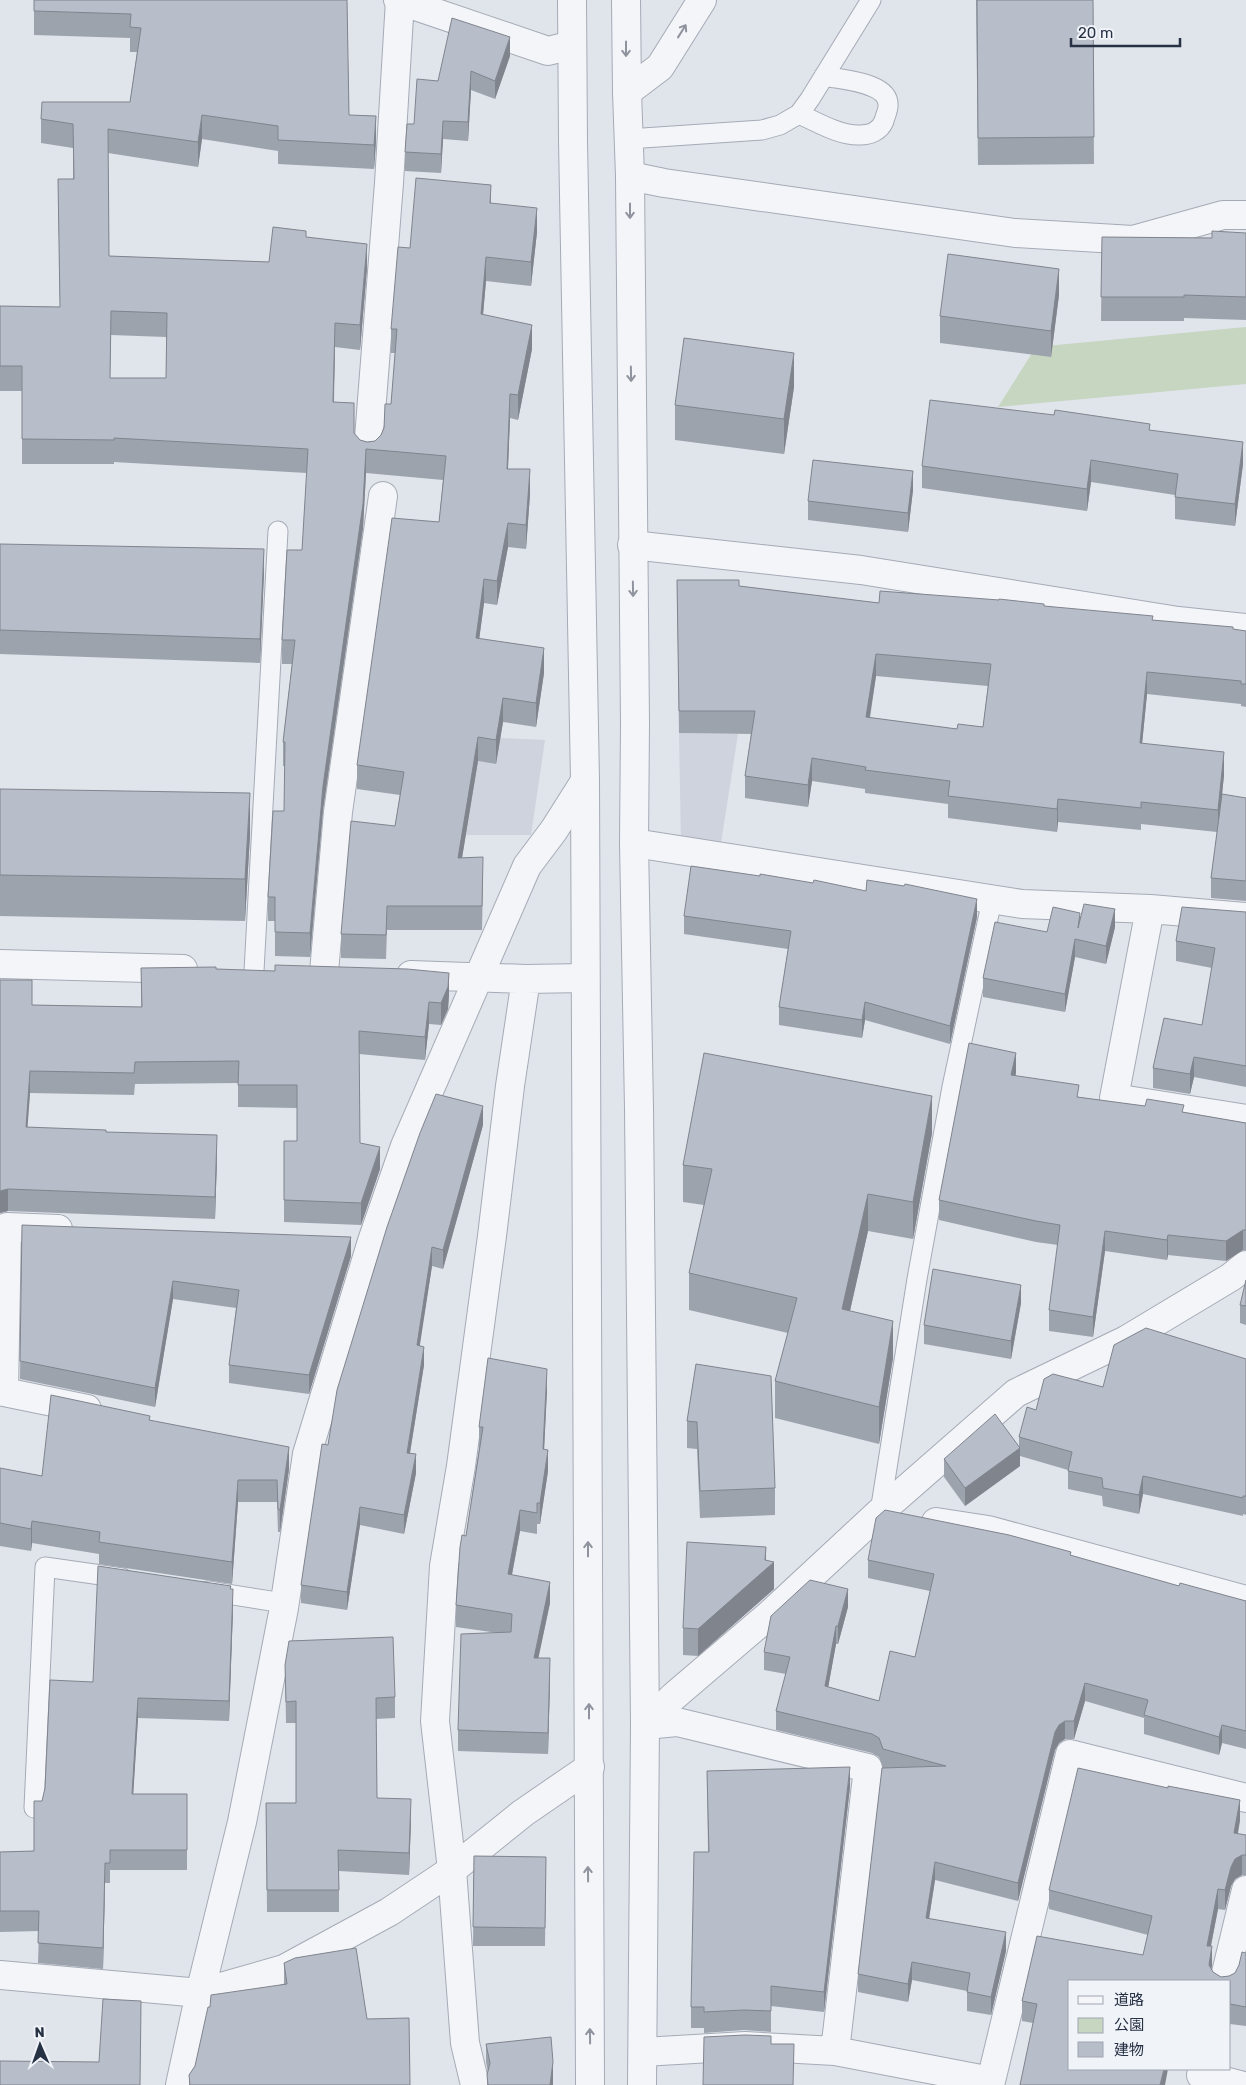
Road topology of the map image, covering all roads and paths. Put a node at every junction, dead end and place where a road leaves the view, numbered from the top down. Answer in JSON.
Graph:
{"nodes":[{"id":1,"x":399,"y":0,"type":"edge"},
{"id":2,"x":572,"y":0,"type":"edge"},
{"id":3,"x":626,"y":0,"type":"edge"},
{"id":4,"x":702,"y":0,"type":"edge"},
{"id":5,"x":871,"y":0,"type":"edge"},
{"id":6,"x":572,"y":45,"type":"junction"},
{"id":7,"x":824,"y":76,"type":"junction"},
{"id":8,"x":626,"y":92,"type":"junction"},
{"id":9,"x":798,"y":114,"type":"junction"},
{"id":10,"x":628,"y":139,"type":"junction"},
{"id":11,"x":630,"y":176,"type":"junction"},
{"id":12,"x":1246,"y":215,"type":"edge"},
{"id":13,"x":368,"y":451,"type":"edge"},
{"id":14,"x":383,"y":496,"type":"dead end"},
{"id":15,"x":278,"y":531,"type":"dead end"},
{"id":16,"x":632,"y":545,"type":"junction"},
{"id":17,"x":1246,"y":628,"type":"edge"},
{"id":18,"x":585,"y":781,"type":"junction"},
{"id":19,"x":634,"y":843,"type":"junction"},
{"id":20,"x":992,"y":900,"type":"junction"},
{"id":21,"x":1150,"y":908,"type":"junction"},
{"id":22,"x":1246,"y":917,"type":"edge"},
{"id":23,"x":0,"y":964,"type":"edge"},
{"id":24,"x":289,"y":972,"type":"junction"},
{"id":25,"x":353,"y":973,"type":"edge"},
{"id":26,"x":382,"y":974,"type":"edge"},
{"id":27,"x":479,"y":977,"type":"junction"},
{"id":28,"x":585,"y":978,"type":"junction"},
{"id":29,"x":526,"y":979,"type":"junction"},
{"id":30,"x":1246,"y":1119,"type":"edge"},
{"id":31,"x":86,"y":1230,"type":"edge"},
{"id":32,"x":342,"y":1240,"type":"edge"},
{"id":33,"x":372,"y":1241,"type":"junction"},
{"id":34,"x":1246,"y":1266,"type":"edge"},
{"id":35,"x":112,"y":1414,"type":"edge"},
{"id":36,"x":880,"y":1512,"type":"junction"},
{"id":37,"x":141,"y":1581,"type":"edge"},
{"id":38,"x":189,"y":1588,"type":"edge"},
{"id":39,"x":1246,"y":1600,"type":"edge"},
{"id":40,"x":284,"y":1603,"type":"junction"},
{"id":41,"x":645,"y":1725,"type":"junction"},
{"id":42,"x":590,"y":1767,"type":"junction"},
{"id":43,"x":1246,"y":1798,"type":"edge"},
{"id":44,"x":34,"y":1808,"type":"edge"},
{"id":45,"x":452,"y":1870,"type":"junction"},
{"id":46,"x":1246,"y":1890,"type":"edge"},
{"id":47,"x":0,"y":1975,"type":"edge"},
{"id":48,"x":1224,"y":1980,"type":"edge"},
{"id":49,"x":200,"y":1993,"type":"junction"},
{"id":50,"x":835,"y":2051,"type":"junction"},
{"id":51,"x":643,"y":2052,"type":"junction"},
{"id":52,"x":1201,"y":2076,"type":"edge"},
{"id":53,"x":990,"y":2083,"type":"edge"},
{"id":54,"x":180,"y":2085,"type":"edge"},
{"id":55,"x":476,"y":2085,"type":"edge"},
{"id":56,"x":590,"y":2085,"type":"edge"},
{"id":57,"x":642,"y":2085,"type":"edge"},
{"id":58,"x":1240,"y":2085,"type":"edge"}],
"edges":[{"from":1,"to":6,"type":"street"},
{"from":1,"to":13,"type":"street"},
{"from":2,"to":6,"type":"street"},
{"from":3,"to":8,"type":"street","one_way":true},
{"from":8,"to":4,"type":"street","one_way":true},
{"from":5,"to":7,"type":"lane"},
{"from":6,"to":18,"type":"street"},
{"from":7,"to":9,"type":"lane"},
{"from":7,"to":9,"type":"lane"},
{"from":8,"to":10,"type":"street"},
{"from":9,"to":10,"type":"lane"},
{"from":10,"to":11,"type":"street"},
{"from":11,"to":12,"type":"street"},
{"from":11,"to":16,"type":"street","one_way":true},
{"from":14,"to":24,"type":"street"},
{"from":15,"to":24,"type":"lane"},
{"from":16,"to":17,"type":"street"},
{"from":16,"to":19,"type":"street","one_way":true},
{"from":18,"to":27,"type":"street"},
{"from":18,"to":28,"type":"street"},
{"from":19,"to":20,"type":"street"},
{"from":19,"to":41,"type":"street"},
{"from":20,"to":21,"type":"street"},
{"from":20,"to":36,"type":"lane"},
{"from":21,"to":22,"type":"street"},
{"from":21,"to":30,"type":"street"},
{"from":23,"to":24,"type":"street"},
{"from":24,"to":25,"type":"street"},
{"from":26,"to":27,"type":"street"},
{"from":27,"to":29,"type":"street"},
{"from":27,"to":33,"type":"street"},
{"from":28,"to":29,"type":"street"},
{"from":42,"to":28,"type":"street","one_way":true},
{"from":29,"to":45,"type":"street"},
{"from":31,"to":35,"type":"street"},
{"from":32,"to":33,"type":"street"},
{"from":33,"to":40,"type":"street"},
{"from":34,"to":36,"type":"street"},
{"from":36,"to":39,"type":"street"},
{"from":36,"to":41,"type":"street"},
{"from":37,"to":44,"type":"lane"},
{"from":38,"to":40,"type":"lane"},
{"from":40,"to":49,"type":"street"},
{"from":41,"to":50,"type":"street"},
{"from":41,"to":51,"type":"street"},
{"from":42,"to":45,"type":"street"},
{"from":56,"to":42,"type":"street","one_way":true},
{"from":43,"to":53,"type":"street"},
{"from":45,"to":49,"type":"street"},
{"from":45,"to":55,"type":"street"},
{"from":46,"to":48,"type":"street"},
{"from":47,"to":49,"type":"street"},
{"from":49,"to":54,"type":"street"},
{"from":50,"to":51,"type":"street"},
{"from":50,"to":53,"type":"street"},
{"from":51,"to":57,"type":"street"},
{"from":52,"to":58,"type":"street"}]}
